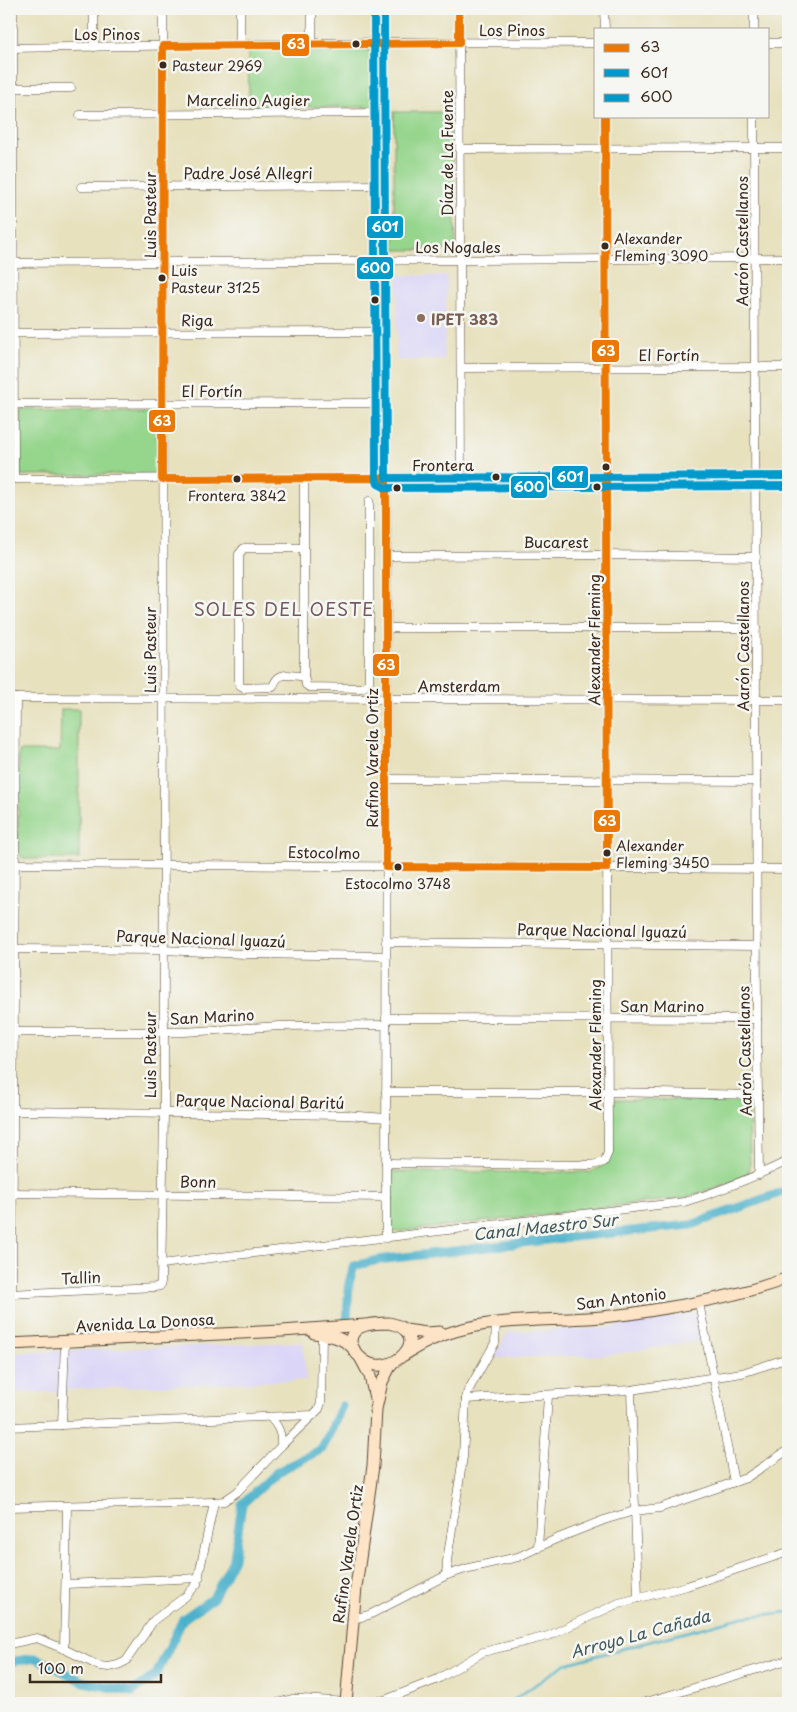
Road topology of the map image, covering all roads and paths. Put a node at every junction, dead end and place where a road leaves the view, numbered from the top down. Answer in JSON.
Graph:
{"nodes":[{"id":1,"x":13,"y":9,"type":"edge"},
{"id":2,"x":94,"y":9,"type":"edge"},
{"id":3,"x":163,"y":9,"type":"edge"},
{"id":4,"x":240,"y":9,"type":"edge"},
{"id":5,"x":312,"y":9,"type":"edge"},
{"id":6,"x":384,"y":9,"type":"edge"},
{"id":7,"x":459,"y":9,"type":"edge"},
{"id":8,"x":604,"y":9,"type":"edge"},
{"id":9,"x":754,"y":9,"type":"edge"},
{"id":10,"x":604,"y":28,"type":"edge"},
{"id":11,"x":754,"y":28,"type":"edge"},
{"id":12,"x":384,"y":42,"type":"junction"},
{"id":13,"x":459,"y":42,"type":"junction"},
{"id":14,"x":594,"y":42,"type":"edge"},
{"id":15,"x":770,"y":42,"type":"edge"},
{"id":16,"x":788,"y":42,"type":"edge"},
{"id":17,"x":312,"y":44,"type":"junction"},
{"id":18,"x":240,"y":45,"type":"junction"},
{"id":19,"x":163,"y":46,"type":"junction"},
{"id":20,"x":94,"y":47,"type":"junction"},
{"id":21,"x":11,"y":48,"type":"edge"},
{"id":22,"x":11,"y":88,"type":"edge"},
{"id":23,"x":71,"y":88,"type":"dead end"},
{"id":24,"x":162,"y":113,"type":"junction"},
{"id":25,"x":385,"y":113,"type":"junction"},
{"id":26,"x":80,"y":115,"type":"dead end"},
{"id":27,"x":605,"y":118,"type":"edge"},
{"id":28,"x":754,"y":118,"type":"edge"},
{"id":29,"x":754,"y":148,"type":"junction"},
{"id":30,"x":788,"y":148,"type":"edge"},
{"id":31,"x":460,"y":149,"type":"junction"},
{"id":32,"x":605,"y":149,"type":"junction"},
{"id":33,"x":11,"y":181,"type":"edge"},
{"id":34,"x":385,"y":185,"type":"junction"},
{"id":35,"x":162,"y":186,"type":"junction"},
{"id":36,"x":81,"y":187,"type":"dead end"},
{"id":37,"x":788,"y":258,"type":"edge"},
{"id":38,"x":605,"y":259,"type":"junction"},
{"id":39,"x":755,"y":259,"type":"junction"},
{"id":40,"x":386,"y":260,"type":"junction"},
{"id":41,"x":460,"y":260,"type":"junction"},
{"id":42,"x":162,"y":262,"type":"junction"},
{"id":43,"x":11,"y":263,"type":"edge"},
{"id":44,"x":162,"y":332,"type":"junction"},
{"id":45,"x":386,"y":332,"type":"junction"},
{"id":46,"x":11,"y":333,"type":"edge"},
{"id":47,"x":755,"y":367,"type":"junction"},
{"id":48,"x":788,"y":367,"type":"edge"},
{"id":49,"x":461,"y":368,"type":"junction"},
{"id":50,"x":605,"y":368,"type":"junction"},
{"id":51,"x":386,"y":403,"type":"junction"},
{"id":52,"x":11,"y":404,"type":"edge"},
{"id":53,"x":162,"y":404,"type":"junction"},
{"id":54,"x":756,"y":476,"type":"junction"},
{"id":55,"x":788,"y":476,"type":"edge"},
{"id":56,"x":606,"y":477,"type":"junction"},
{"id":57,"x":304,"y":478,"type":"junction"},
{"id":58,"x":386,"y":478,"type":"junction"},
{"id":59,"x":461,"y":478,"type":"junction"},
{"id":60,"x":12,"y":479,"type":"edge"},
{"id":61,"x":162,"y":479,"type":"junction"},
{"id":62,"x":369,"y":501,"type":"dead end"},
{"id":63,"x":304,"y":548,"type":"junction"},
{"id":64,"x":606,"y":555,"type":"junction"},
{"id":65,"x":387,"y":556,"type":"junction"},
{"id":66,"x":756,"y":557,"type":"junction"},
{"id":67,"x":386,"y":628,"type":"junction"},
{"id":68,"x":606,"y":628,"type":"junction"},
{"id":69,"x":756,"y":628,"type":"junction"},
{"id":70,"x":304,"y":676,"type":"junction"},
{"id":71,"x":13,"y":698,"type":"edge"},
{"id":72,"x":162,"y":699,"type":"junction"},
{"id":73,"x":386,"y":699,"type":"junction"},
{"id":74,"x":606,"y":700,"type":"junction"},
{"id":75,"x":756,"y":700,"type":"junction"},
{"id":76,"x":788,"y":700,"type":"edge"},
{"id":77,"x":386,"y":779,"type":"junction"},
{"id":78,"x":607,"y":780,"type":"junction"},
{"id":79,"x":756,"y":781,"type":"junction"},
{"id":80,"x":12,"y":864,"type":"edge"},
{"id":81,"x":163,"y":865,"type":"junction"},
{"id":82,"x":386,"y":867,"type":"junction"},
{"id":83,"x":607,"y":868,"type":"junction"},
{"id":84,"x":757,"y":869,"type":"junction"},
{"id":85,"x":788,"y":869,"type":"edge"},
{"id":86,"x":386,"y":942,"type":"junction"},
{"id":87,"x":607,"y":944,"type":"junction"},
{"id":88,"x":757,"y":946,"type":"junction"},
{"id":89,"x":15,"y":949,"type":"junction"},
{"id":90,"x":163,"y":950,"type":"junction"},
{"id":91,"x":386,"y":956,"type":"junction"},
{"id":92,"x":608,"y":1019,"type":"junction"},
{"id":93,"x":757,"y":1020,"type":"junction"},
{"id":94,"x":386,"y":1021,"type":"junction"},
{"id":95,"x":11,"y":1032,"type":"edge"},
{"id":96,"x":163,"y":1032,"type":"junction"},
{"id":97,"x":386,"y":1092,"type":"junction"},
{"id":98,"x":608,"y":1092,"type":"junction"},
{"id":99,"x":758,"y":1095,"type":"junction"},
{"id":100,"x":14,"y":1111,"type":"junction"},
{"id":101,"x":164,"y":1114,"type":"junction"},
{"id":102,"x":386,"y":1118,"type":"junction"},
{"id":103,"x":788,"y":1161,"type":"edge"},
{"id":104,"x":386,"y":1163,"type":"junction"},
{"id":105,"x":759,"y":1175,"type":"junction"},
{"id":106,"x":11,"y":1194,"type":"edge"},
{"id":107,"x":162,"y":1194,"type":"junction"},
{"id":108,"x":386,"y":1197,"type":"junction"},
{"id":109,"x":386,"y":1238,"type":"junction"},
{"id":110,"x":161,"y":1264,"type":"junction"},
{"id":111,"x":788,"y":1278,"type":"edge"},
{"id":112,"x":155,"y":1287,"type":"joint"},
{"id":113,"x":10,"y":1294,"type":"edge"},
{"id":114,"x":699,"y":1303,"type":"junction"},
{"id":115,"x":496,"y":1323,"type":"junction"},
{"id":116,"x":365,"y":1325,"type":"junction"},
{"id":117,"x":405,"y":1330,"type":"junction"},
{"id":118,"x":454,"y":1330,"type":"junction"},
{"id":119,"x":282,"y":1331,"type":"junction"},
{"id":120,"x":322,"y":1334,"type":"junction"},
{"id":121,"x":65,"y":1341,"type":"junction"},
{"id":122,"x":9,"y":1344,"type":"edge"},
{"id":123,"x":354,"y":1350,"type":"junction"},
{"id":124,"x":404,"y":1356,"type":"junction"},
{"id":125,"x":788,"y":1358,"type":"edge"},
{"id":126,"x":361,"y":1359,"type":"junction"},
{"id":127,"x":392,"y":1363,"type":"junction"},
{"id":128,"x":713,"y":1377,"type":"junction"},
{"id":129,"x":631,"y":1390,"type":"junction"},
{"id":130,"x":548,"y":1396,"type":"junction"},
{"id":131,"x":466,"y":1399,"type":"junction"},
{"id":132,"x":376,"y":1409,"type":"junction"},
{"id":133,"x":314,"y":1415,"type":"junction"},
{"id":134,"x":270,"y":1417,"type":"junction"},
{"id":135,"x":62,"y":1424,"type":"junction"},
{"id":136,"x":9,"y":1427,"type":"edge"},
{"id":137,"x":281,"y":1446,"type":"junction"},
{"id":138,"x":788,"y":1450,"type":"edge"},
{"id":139,"x":734,"y":1482,"type":"junction"},
{"id":140,"x":214,"y":1502,"type":"junction"},
{"id":141,"x":67,"y":1507,"type":"junction"},
{"id":142,"x":9,"y":1508,"type":"edge"},
{"id":143,"x":634,"y":1511,"type":"junction"},
{"id":144,"x":538,"y":1548,"type":"junction"},
{"id":145,"x":788,"y":1552,"type":"edge"},
{"id":146,"x":447,"y":1575,"type":"junction"},
{"id":147,"x":200,"y":1578,"type":"junction"},
{"id":148,"x":66,"y":1584,"type":"junction"},
{"id":149,"x":638,"y":1598,"type":"junction"},
{"id":150,"x":352,"y":1620,"type":"junction"},
{"id":151,"x":9,"y":1644,"type":"edge"},
{"id":152,"x":64,"y":1648,"type":"junction"},
{"id":153,"x":788,"y":1660,"type":"edge"},
{"id":154,"x":670,"y":1700,"type":"edge"},
{"id":155,"x":277,"y":1703,"type":"edge"},
{"id":156,"x":346,"y":1703,"type":"edge"},
{"id":157,"x":643,"y":1703,"type":"edge"}],
"edges":[{"from":1,"to":21,"type":"street"},
{"from":2,"to":20,"type":"street"},
{"from":3,"to":19,"type":"street","name":"Luis Pasteur"},
{"from":4,"to":18,"type":"street"},
{"from":5,"to":17,"type":"street"},
{"from":6,"to":12,"type":"street","name":"Rufino Varela Ortiz"},
{"from":7,"to":13,"type":"street","name":"Díaz de La Fuente"},
{"from":8,"to":10,"type":"street"},
{"from":9,"to":11,"type":"street"},
{"from":12,"to":13,"type":"street","name":"Los Pinos"},
{"from":12,"to":17,"type":"street","name":"Los Pinos"},
{"from":12,"to":25,"type":"street","name":"Rufino Varela Ortiz"},
{"from":13,"to":14,"type":"street","name":"Los Pinos"},
{"from":13,"to":31,"type":"street","name":"Díaz de La Fuente"},
{"from":15,"to":16,"type":"street"},
{"from":17,"to":18,"type":"street","name":"Los Pinos"},
{"from":18,"to":19,"type":"street","name":"Los Pinos"},
{"from":19,"to":20,"type":"street","name":"Los Pinos"},
{"from":19,"to":24,"type":"street","name":"Luis Pasteur"},
{"from":20,"to":21,"type":"street","name":"Los Pinos"},
{"from":21,"to":22,"type":"street"},
{"from":22,"to":23,"type":"street"},
{"from":22,"to":33,"type":"street"},
{"from":24,"to":25,"type":"street","name":"Marcelino Augier"},
{"from":24,"to":26,"type":"street","name":"Marcelino Augier"},
{"from":24,"to":35,"type":"street","name":"Luis Pasteur"},
{"from":25,"to":34,"type":"street","name":"Rufino Varela Ortiz"},
{"from":27,"to":32,"type":"street","name":"Alexander Fleming"},
{"from":28,"to":29,"type":"street","name":"Aarón Castellanos"},
{"from":29,"to":30,"type":"street"},
{"from":29,"to":32,"type":"street"},
{"from":29,"to":39,"type":"street","name":"Aarón Castellanos"},
{"from":31,"to":32,"type":"street"},
{"from":31,"to":41,"type":"street","name":"Díaz de La Fuente"},
{"from":32,"to":38,"type":"street","name":"Alexander Fleming"},
{"from":33,"to":43,"type":"street"},
{"from":34,"to":35,"type":"street","name":"Padre José Allegri"},
{"from":34,"to":40,"type":"street","name":"Rufino Varela Ortiz"},
{"from":35,"to":36,"type":"street","name":"Padre José Allegri"},
{"from":35,"to":42,"type":"street","name":"Luis Pasteur"},
{"from":37,"to":39,"type":"street","name":"Los Nogales"},
{"from":38,"to":39,"type":"street","name":"Los Nogales"},
{"from":38,"to":41,"type":"street","name":"Los Nogales"},
{"from":38,"to":50,"type":"street","name":"Alexander Fleming"},
{"from":39,"to":47,"type":"street","name":"Aarón Castellanos"},
{"from":40,"to":41,"type":"street","name":"Los Nogales"},
{"from":40,"to":42,"type":"street","name":"Los Nogales"},
{"from":40,"to":45,"type":"street","name":"Rufino Varela Ortiz"},
{"from":41,"to":49,"type":"street","name":"Díaz de La Fuente"},
{"from":42,"to":43,"type":"street","name":"Los Nogales"},
{"from":42,"to":44,"type":"street","name":"Luis Pasteur"},
{"from":43,"to":46,"type":"street"},
{"from":44,"to":45,"type":"street","name":"Riga"},
{"from":44,"to":46,"type":"street","name":"Riga"},
{"from":44,"to":53,"type":"street","name":"Luis Pasteur"},
{"from":45,"to":51,"type":"street","name":"Rufino Varela Ortiz"},
{"from":46,"to":52,"type":"street"},
{"from":47,"to":48,"type":"street","name":"El Fortín"},
{"from":47,"to":50,"type":"street","name":"El Fortín"},
{"from":47,"to":54,"type":"street","name":"Aarón Castellanos"},
{"from":49,"to":50,"type":"street","name":"El Fortín"},
{"from":49,"to":59,"type":"street","name":"Díaz de La Fuente"},
{"from":50,"to":56,"type":"street","name":"Alexander Fleming"},
{"from":51,"to":53,"type":"street","name":"El Fortín"},
{"from":51,"to":58,"type":"street","name":"Rufino Varela Ortiz"},
{"from":52,"to":53,"type":"street","name":"El Fortín"},
{"from":52,"to":60,"type":"street"},
{"from":53,"to":61,"type":"street","name":"Luis Pasteur"},
{"from":54,"to":55,"type":"street","name":"Frontera"},
{"from":54,"to":56,"type":"street","name":"Frontera"},
{"from":54,"to":66,"type":"street","name":"Aarón Castellanos"},
{"from":56,"to":59,"type":"street","name":"Frontera"},
{"from":56,"to":64,"type":"street","name":"Alexander Fleming"},
{"from":57,"to":58,"type":"street","name":"Frontera"},
{"from":57,"to":61,"type":"street","name":"Frontera"},
{"from":57,"to":63,"type":"street"},
{"from":58,"to":59,"type":"street","name":"Frontera"},
{"from":58,"to":65,"type":"street","name":"Rufino Varela Ortiz"},
{"from":60,"to":61,"type":"street","name":"Frontera"},
{"from":61,"to":72,"type":"street","name":"Luis Pasteur"},
{"from":62,"to":70,"type":"street"},
{"from":63,"to":70,"type":"street"},
{"from":63,"to":70,"type":"street"},
{"from":64,"to":65,"type":"street","name":"Bucarest"},
{"from":64,"to":66,"type":"street","name":"Bucarest"},
{"from":64,"to":68,"type":"street","name":"Alexander Fleming"},
{"from":65,"to":67,"type":"street","name":"Rufino Varela Ortiz"},
{"from":66,"to":69,"type":"street","name":"Aarón Castellanos"},
{"from":67,"to":68,"type":"street"},
{"from":67,"to":73,"type":"street","name":"Rufino Varela Ortiz"},
{"from":68,"to":69,"type":"street"},
{"from":68,"to":74,"type":"street","name":"Alexander Fleming"},
{"from":69,"to":75,"type":"street","name":"Aarón Castellanos"},
{"from":71,"to":72,"type":"street","name":"Amsterdam"},
{"from":71,"to":80,"type":"street"},
{"from":72,"to":73,"type":"street","name":"Amsterdam"},
{"from":72,"to":81,"type":"street","name":"Luis Pasteur"},
{"from":73,"to":74,"type":"street","name":"Amsterdam"},
{"from":73,"to":77,"type":"street","name":"Rufino Varela Ortiz"},
{"from":74,"to":75,"type":"street","name":"Amsterdam"},
{"from":74,"to":78,"type":"street","name":"Alexander Fleming"},
{"from":75,"to":76,"type":"street","name":"Amsterdam"},
{"from":75,"to":79,"type":"street","name":"Aarón Castellanos"},
{"from":77,"to":78,"type":"street"},
{"from":77,"to":82,"type":"street","name":"Rufino Varela Ortiz"},
{"from":78,"to":79,"type":"street"},
{"from":78,"to":83,"type":"street","name":"Alexander Fleming"},
{"from":79,"to":84,"type":"street","name":"Aarón Castellanos"},
{"from":80,"to":81,"type":"street","name":"Estocolmo"},
{"from":80,"to":89,"type":"street"},
{"from":81,"to":82,"type":"street","name":"Estocolmo"},
{"from":81,"to":90,"type":"street","name":"Luis Pasteur"},
{"from":82,"to":83,"type":"street","name":"Estocolmo"},
{"from":82,"to":86,"type":"street","name":"Rufino Varela Ortiz"},
{"from":83,"to":84,"type":"street","name":"Estocolmo"},
{"from":83,"to":87,"type":"street","name":"Alexander Fleming"},
{"from":84,"to":85,"type":"street","name":"Estocolmo"},
{"from":84,"to":88,"type":"street","name":"Aarón Castellanos"},
{"from":86,"to":87,"type":"street","name":"Parque Nacional Iguazú"},
{"from":86,"to":91,"type":"street","name":"Rufino Varela Ortiz"},
{"from":87,"to":88,"type":"street","name":"Parque Nacional Iguazú"},
{"from":87,"to":92,"type":"street","name":"Alexander Fleming"},
{"from":88,"to":93,"type":"street","name":"Aarón Castellanos"},
{"from":89,"to":90,"type":"street","name":"Parque Nacional Iguazú"},
{"from":89,"to":95,"type":"street"},
{"from":90,"to":91,"type":"street","name":"Parque Nacional Iguazú"},
{"from":90,"to":96,"type":"street","name":"Luis Pasteur"},
{"from":91,"to":94,"type":"street","name":"Rufino Varela Ortiz"},
{"from":92,"to":93,"type":"street","name":"San Marino"},
{"from":92,"to":94,"type":"street","name":"San Marino"},
{"from":92,"to":98,"type":"street","name":"Alexander Fleming"},
{"from":93,"to":99,"type":"street","name":"Aarón Castellanos"},
{"from":94,"to":96,"type":"street","name":"San Marino"},
{"from":94,"to":97,"type":"street","name":"Rufino Varela Ortiz"},
{"from":95,"to":96,"type":"street","name":"San Marino"},
{"from":95,"to":100,"type":"street"},
{"from":96,"to":101,"type":"street","name":"Luis Pasteur"},
{"from":97,"to":98,"type":"street"},
{"from":97,"to":102,"type":"street","name":"Rufino Varela Ortiz"},
{"from":98,"to":99,"type":"street"},
{"from":98,"to":104,"type":"street","name":"Alexander Fleming"},
{"from":99,"to":105,"type":"street","name":"Aarón Castellanos"},
{"from":100,"to":101,"type":"street","name":"Parque Nacional Baritú"},
{"from":100,"to":106,"type":"street"},
{"from":101,"to":102,"type":"street","name":"Parque Nacional Baritú"},
{"from":101,"to":107,"type":"street","name":"Luis Pasteur"},
{"from":102,"to":104,"type":"street","name":"Rufino Varela Ortiz"},
{"from":103,"to":105,"type":"street"},
{"from":104,"to":108,"type":"street","name":"Rufino Varela Ortiz"},
{"from":105,"to":109,"type":"street"},
{"from":106,"to":107,"type":"street","name":"Bonn"},
{"from":106,"to":113,"type":"street"},
{"from":107,"to":108,"type":"street","name":"Bonn"},
{"from":107,"to":110,"type":"street","name":"Luis Pasteur"},
{"from":108,"to":109,"type":"street","name":"Rufino Varela Ortiz"},
{"from":109,"to":110,"type":"street"},
{"from":110,"to":112,"type":"street","name":"Luis Pasteur"},
{"from":111,"to":114,"type":"main road","name":"San Antonio"},
{"from":112,"to":113,"type":"street","name":"Tallin"},
{"from":114,"to":115,"type":"main road","name":"San Antonio"},
{"from":114,"to":128,"type":"street"},
{"from":115,"to":118,"type":"main road","name":"San Antonio"},
{"from":115,"to":131,"type":"street"},
{"from":116,"to":117,"type":"main road"},
{"from":116,"to":119,"type":"main road","name":"Avenida La Donosa"},
{"from":116,"to":123,"type":"main road"},
{"from":117,"to":118,"type":"main road","name":"San Antonio"},
{"from":117,"to":124,"type":"main road"},
{"from":118,"to":124,"type":"main road","name":"San Antonio"},
{"from":119,"to":120,"type":"main road","name":"Avenida La Donosa"},
{"from":119,"to":121,"type":"main road","name":"Avenida La Donosa"},
{"from":120,"to":123,"type":"main road","name":"Avenida La Donosa"},
{"from":120,"to":133,"type":"street"},
{"from":121,"to":122,"type":"main road","name":"Avenida La Donosa"},
{"from":121,"to":135,"type":"street"},
{"from":123,"to":126,"type":"main road"},
{"from":124,"to":127,"type":"main road"},
{"from":125,"to":128,"type":"street"},
{"from":126,"to":127,"type":"main road"},
{"from":126,"to":132,"type":"main road","name":"Rufino Varela Ortiz"},
{"from":127,"to":132,"type":"main road","name":"Rufino Varela Ortiz"},
{"from":128,"to":129,"type":"street"},
{"from":128,"to":139,"type":"street"},
{"from":129,"to":130,"type":"street"},
{"from":129,"to":143,"type":"street"},
{"from":130,"to":131,"type":"street"},
{"from":130,"to":144,"type":"street"},
{"from":131,"to":146,"type":"street"},
{"from":132,"to":150,"type":"main road","name":"Rufino Varela Ortiz"},
{"from":133,"to":134,"type":"street"},
{"from":133,"to":137,"type":"street"},
{"from":134,"to":135,"type":"street"},
{"from":134,"to":137,"type":"street"},
{"from":135,"to":136,"type":"street"},
{"from":137,"to":140,"type":"street"},
{"from":138,"to":139,"type":"street"},
{"from":139,"to":143,"type":"street"},
{"from":140,"to":141,"type":"street"},
{"from":140,"to":147,"type":"street"},
{"from":141,"to":142,"type":"street"},
{"from":141,"to":148,"type":"street"},
{"from":143,"to":144,"type":"street"},
{"from":143,"to":149,"type":"street"},
{"from":144,"to":146,"type":"street"},
{"from":145,"to":149,"type":"street"},
{"from":146,"to":150,"type":"street"},
{"from":147,"to":148,"type":"street"},
{"from":147,"to":152,"type":"street"},
{"from":148,"to":152,"type":"street"},
{"from":149,"to":156,"type":"street"},
{"from":150,"to":156,"type":"main road","name":"Rufino Varela Ortiz"},
{"from":151,"to":152,"type":"street"},
{"from":153,"to":154,"type":"street"},
{"from":154,"to":157,"type":"street"},
{"from":155,"to":156,"type":"street"}]}
